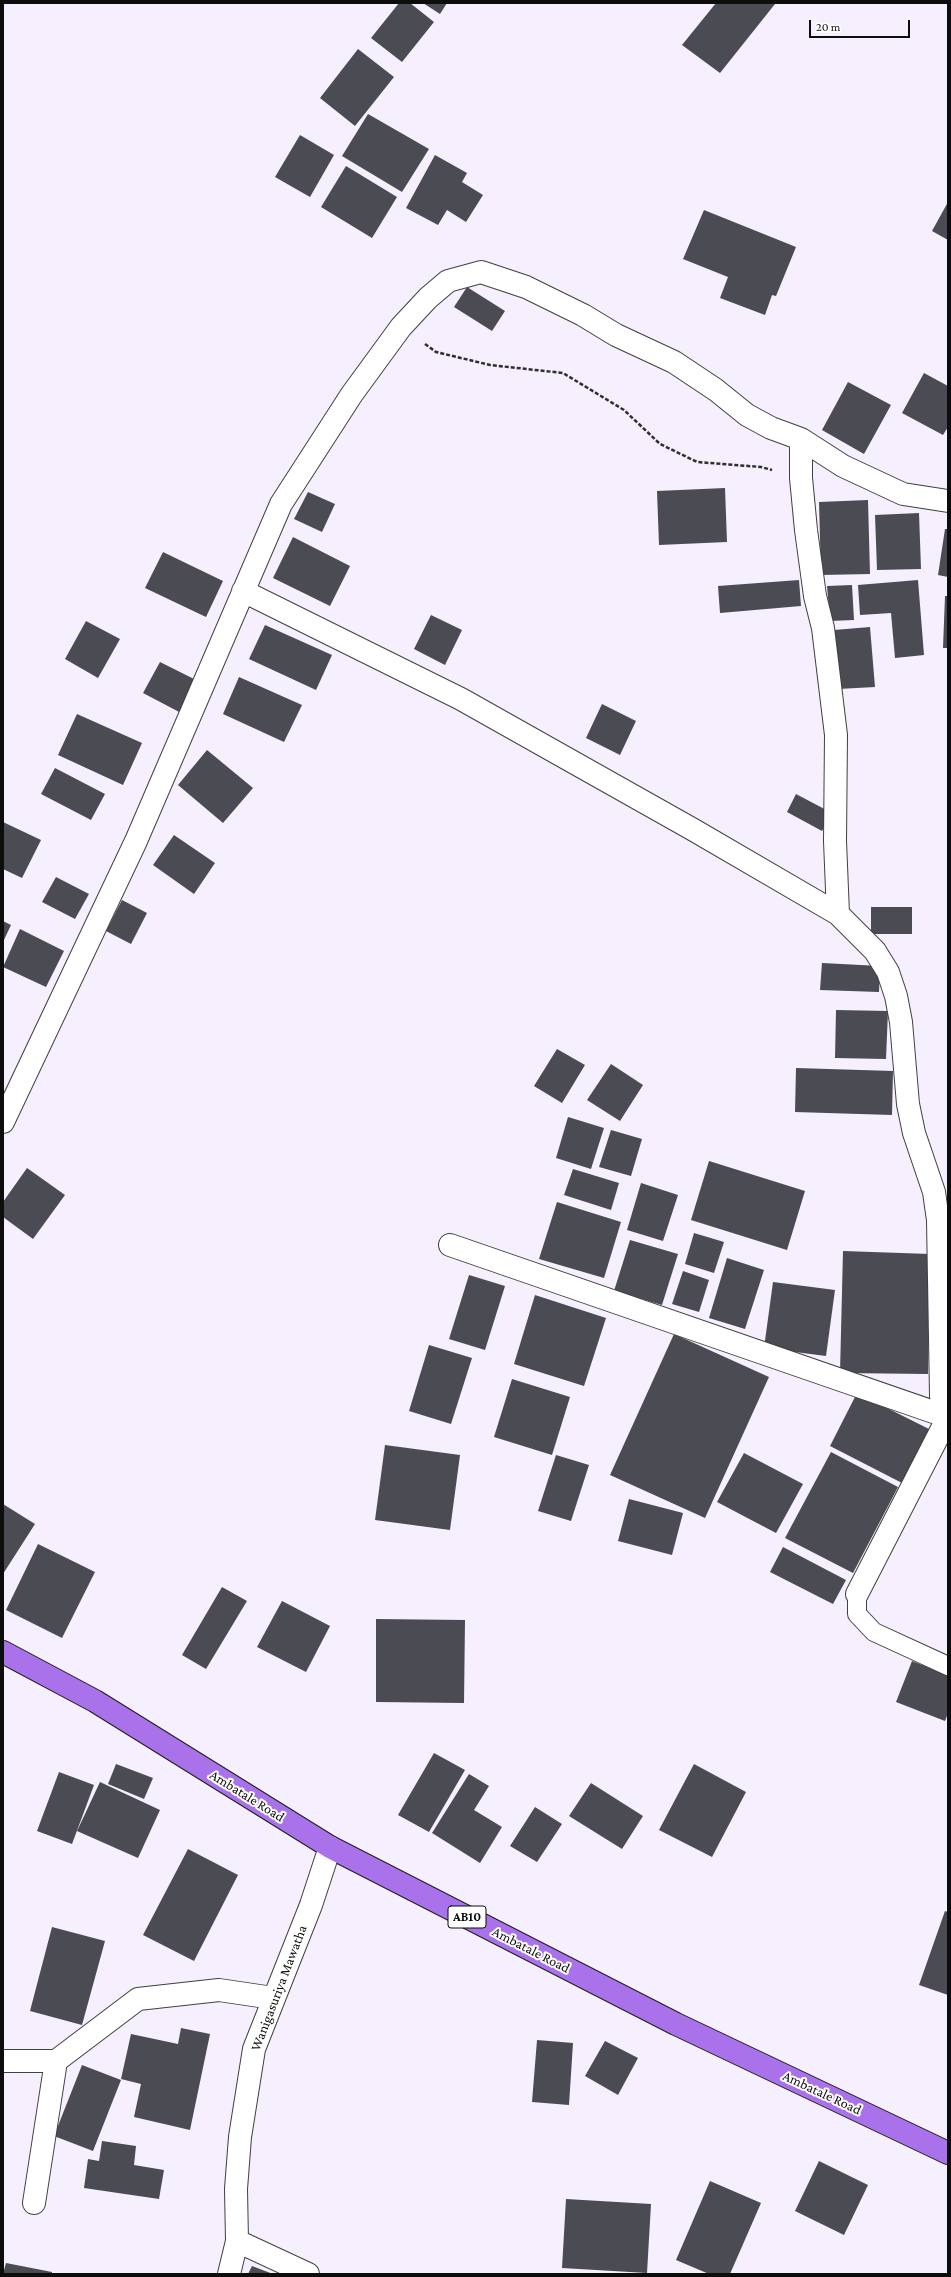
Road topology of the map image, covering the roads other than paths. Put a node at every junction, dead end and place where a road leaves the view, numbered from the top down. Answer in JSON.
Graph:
{"nodes":[{"id":1,"x":802,"y":439,"type":"junction"},
{"id":2,"x":948,"y":501,"type":"edge"},
{"id":3,"x":243,"y":591,"type":"junction"},
{"id":4,"x":838,"y":914,"type":"junction"},
{"id":5,"x":3,"y":1122,"type":"edge"},
{"id":6,"x":450,"y":1245,"type":"dead end"},
{"id":7,"x":948,"y":1417,"type":"edge"},
{"id":8,"x":857,"y":1594,"type":"joint"},
{"id":9,"x":3,"y":1652,"type":"edge"},
{"id":10,"x":948,"y":1666,"type":"edge"},
{"id":11,"x":330,"y":1847,"type":"junction"},
{"id":12,"x":273,"y":1998,"type":"junction"},
{"id":13,"x":3,"y":2061,"type":"edge"},
{"id":14,"x":56,"y":2061,"type":"junction"},
{"id":15,"x":948,"y":2153,"type":"edge"},
{"id":16,"x":34,"y":2203,"type":"dead end"},
{"id":17,"x":237,"y":2241,"type":"junction"},
{"id":18,"x":230,"y":2274,"type":"edge"},
{"id":19,"x":308,"y":2274,"type":"edge"}],
"edges":[{"from":1,"to":2,"type":"street"},
{"from":1,"to":3,"type":"street"},
{"from":1,"to":4,"type":"street"},
{"from":3,"to":4,"type":"street"},
{"from":3,"to":5,"type":"street"},
{"from":4,"to":7,"type":"street"},
{"from":6,"to":7,"type":"street"},
{"from":7,"to":8,"type":"street"},
{"from":8,"to":10,"type":"lane"},
{"from":9,"to":11,"type":"main road","name":"Ambatale Road","number":"AB10"},
{"from":11,"to":12,"type":"street","name":"Wanigasuriya Mawatha"},
{"from":11,"to":15,"type":"main road","name":"Ambatale Road","number":"AB10"},
{"from":12,"to":14,"type":"street"},
{"from":12,"to":17,"type":"street","name":"Wanigasuriya Mawatha"},
{"from":13,"to":14,"type":"street"},
{"from":14,"to":16,"type":"street"},
{"from":17,"to":18,"type":"street","name":"Wanigasuriya Mawatha"},
{"from":17,"to":19,"type":"street"}]}
